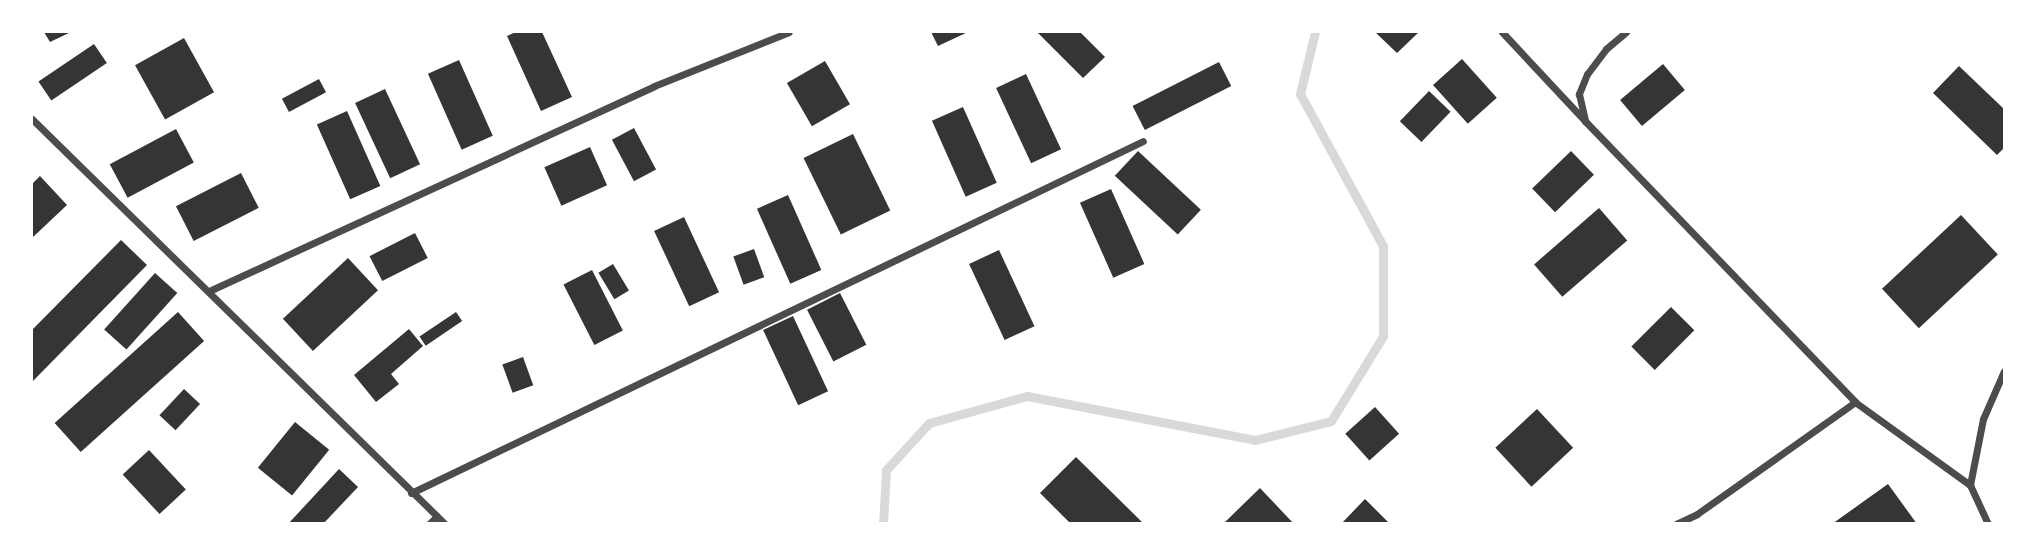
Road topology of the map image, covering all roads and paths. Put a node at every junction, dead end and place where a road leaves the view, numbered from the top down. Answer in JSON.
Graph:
{"nodes":[{"id":1,"x":789,"y":32,"type":"edge"},
{"id":2,"x":1502,"y":32,"type":"edge"},
{"id":3,"x":1626,"y":32,"type":"edge"},
{"id":4,"x":32,"y":119,"type":"edge"},
{"id":5,"x":1585,"y":121,"type":"junction"},
{"id":6,"x":1143,"y":141,"type":"dead end"},
{"id":7,"x":209,"y":292,"type":"junction"},
{"id":8,"x":2004,"y":371,"type":"edge"},
{"id":9,"x":1855,"y":402,"type":"junction"},
{"id":10,"x":1970,"y":485,"type":"junction"},
{"id":11,"x":411,"y":493,"type":"junction"},
{"id":12,"x":437,"y":516,"type":"junction"},
{"id":13,"x":429,"y":523,"type":"edge"},
{"id":14,"x":445,"y":523,"type":"edge"},
{"id":15,"x":1676,"y":523,"type":"edge"},
{"id":16,"x":1988,"y":523,"type":"edge"}],
"edges":[{"from":1,"to":7,"type":"street"},
{"from":2,"to":5,"type":"street"},
{"from":3,"to":5,"type":"street"},
{"from":4,"to":7,"type":"street"},
{"from":5,"to":9,"type":"street"},
{"from":6,"to":11,"type":"street"},
{"from":7,"to":11,"type":"street"},
{"from":8,"to":10,"type":"street"},
{"from":9,"to":10,"type":"street"},
{"from":9,"to":15,"type":"street"},
{"from":10,"to":16,"type":"street"},
{"from":11,"to":12,"type":"street"},
{"from":12,"to":13,"type":"street"},
{"from":12,"to":14,"type":"street"}]}
